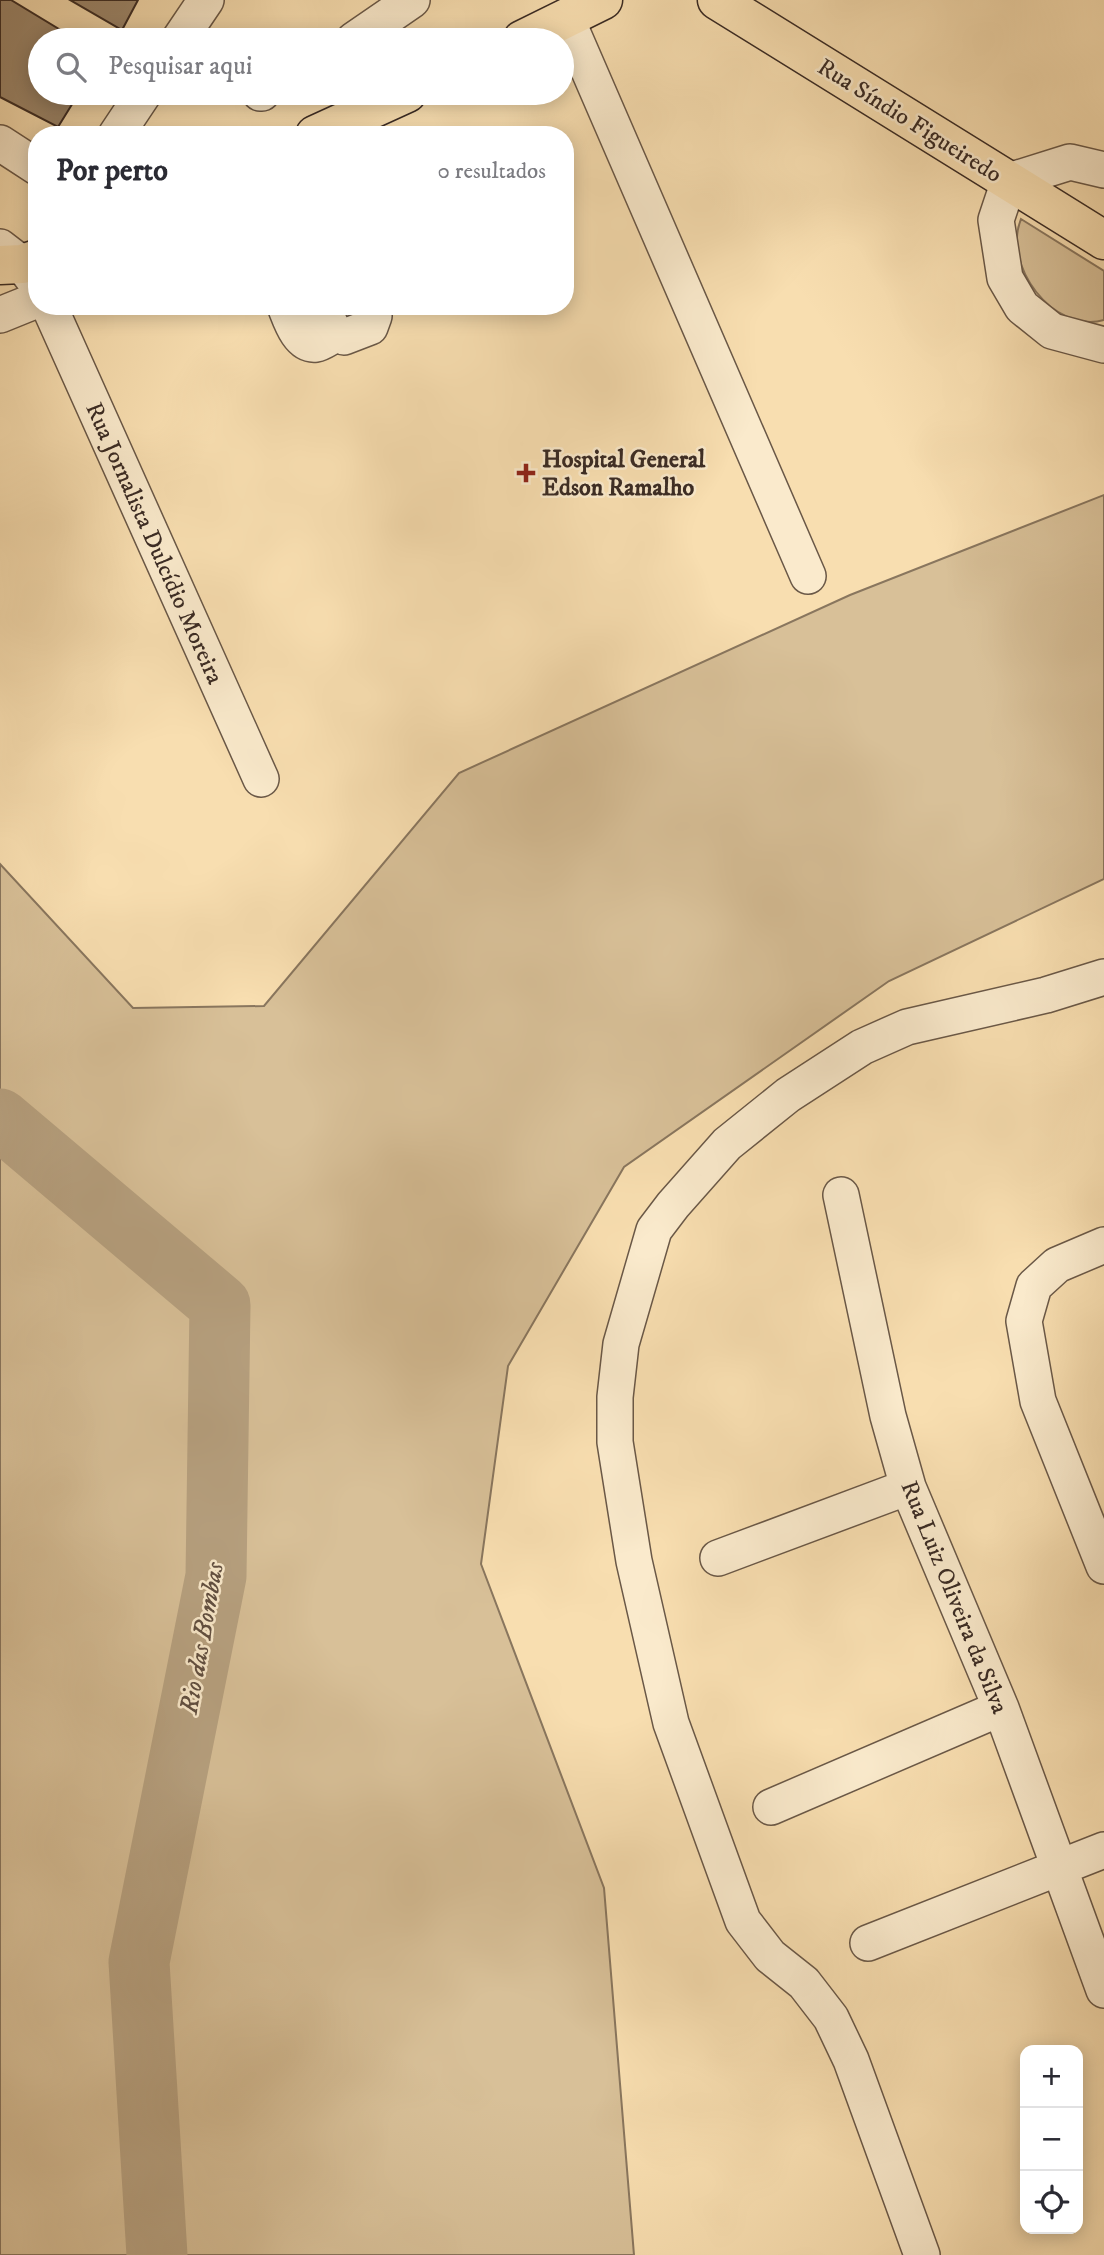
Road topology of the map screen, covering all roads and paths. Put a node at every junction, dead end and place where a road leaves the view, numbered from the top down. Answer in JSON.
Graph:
{"nodes":[{"id":1,"x":206,"y":0,"type":"edge"},
{"id":2,"x":412,"y":0,"type":"edge"},
{"id":3,"x":603,"y":0,"type":"edge"},
{"id":4,"x":717,"y":0,"type":"edge"},
{"id":5,"x":567,"y":20,"type":"junction"},
{"id":6,"x":187,"y":28,"type":"edge"},
{"id":7,"x":371,"y":28,"type":"edge"},
{"id":8,"x":549,"y":28,"type":"edge"},
{"id":9,"x":570,"y":28,"type":"edge"},
{"id":10,"x":574,"y":36,"type":"edge"},
{"id":11,"x":136,"y":105,"type":"edge"},
{"id":12,"x":381,"y":105,"type":"edge"},
{"id":13,"x":123,"y":126,"type":"edge"},
{"id":14,"x":335,"y":126,"type":"edge"},
{"id":15,"x":0,"y":143,"type":"edge"},
{"id":16,"x":28,"y":161,"type":"edge"},
{"id":17,"x":1104,"y":170,"type":"edge"},
{"id":18,"x":1009,"y":181,"type":"junction"},
{"id":19,"x":1104,"y":240,"type":"edge"},
{"id":20,"x":28,"y":304,"type":"edge"},
{"id":21,"x":0,"y":315,"type":"edge"},
{"id":22,"x":53,"y":315,"type":"edge"},
{"id":23,"x":289,"y":315,"type":"edge"},
{"id":24,"x":374,"y":315,"type":"edge"},
{"id":25,"x":329,"y":320,"type":"edge"},
{"id":26,"x":1104,"y":345,"type":"edge"},
{"id":27,"x":808,"y":576,"type":"dead end"},
{"id":28,"x":261,"y":779,"type":"dead end"},
{"id":29,"x":1104,"y":977,"type":"edge"},
{"id":30,"x":841,"y":1195,"type":"dead end"},
{"id":31,"x":1104,"y":1245,"type":"edge"},
{"id":32,"x":908,"y":1487,"type":"junction"},
{"id":33,"x":718,"y":1558,"type":"dead end"},
{"id":34,"x":1104,"y":1566,"type":"edge"},
{"id":35,"x":1001,"y":1709,"type":"junction"},
{"id":36,"x":771,"y":1807,"type":"dead end"},
{"id":37,"x":1104,"y":1850,"type":"edge"},
{"id":38,"x":1060,"y":1868,"type":"junction"},
{"id":39,"x":868,"y":1943,"type":"dead end"},
{"id":40,"x":1104,"y":1990,"type":"edge"},
{"id":41,"x":922,"y":2255,"type":"edge"}],
"edges":[{"from":1,"to":6,"type":"street"},
{"from":2,"to":7,"type":"street"},
{"from":3,"to":5,"type":"main road"},
{"from":4,"to":18,"type":"main road","name":"Rua Síndio Figueiredo"},
{"from":5,"to":8,"type":"main road"},
{"from":5,"to":9,"type":"street"},
{"from":10,"to":27,"type":"street"},
{"from":11,"to":13,"type":"street"},
{"from":12,"to":14,"type":"main road"},
{"from":15,"to":16,"type":"street"},
{"from":17,"to":18,"type":"street"},
{"from":18,"to":19,"type":"main road","name":"Rua Síndio Figueiredo"},
{"from":18,"to":26,"type":"street"},
{"from":20,"to":21,"type":"street"},
{"from":22,"to":28,"type":"street","name":"Rua Jornalista Dulcídio Moreira"},
{"from":23,"to":25,"type":"street"},
{"from":24,"to":25,"type":"street"},
{"from":29,"to":41,"type":"street"},
{"from":30,"to":32,"type":"street","name":"Rua Luiz Oliveira da Silva"},
{"from":31,"to":34,"type":"street"},
{"from":32,"to":33,"type":"street"},
{"from":32,"to":35,"type":"street","name":"Rua Luiz Oliveira da Silva"},
{"from":35,"to":36,"type":"street"},
{"from":35,"to":38,"type":"street","name":"Rua Luiz Oliveira da Silva"},
{"from":37,"to":38,"type":"street"},
{"from":38,"to":39,"type":"street"},
{"from":38,"to":40,"type":"street","name":"Rua Luiz Oliveira da Silva"}]}
